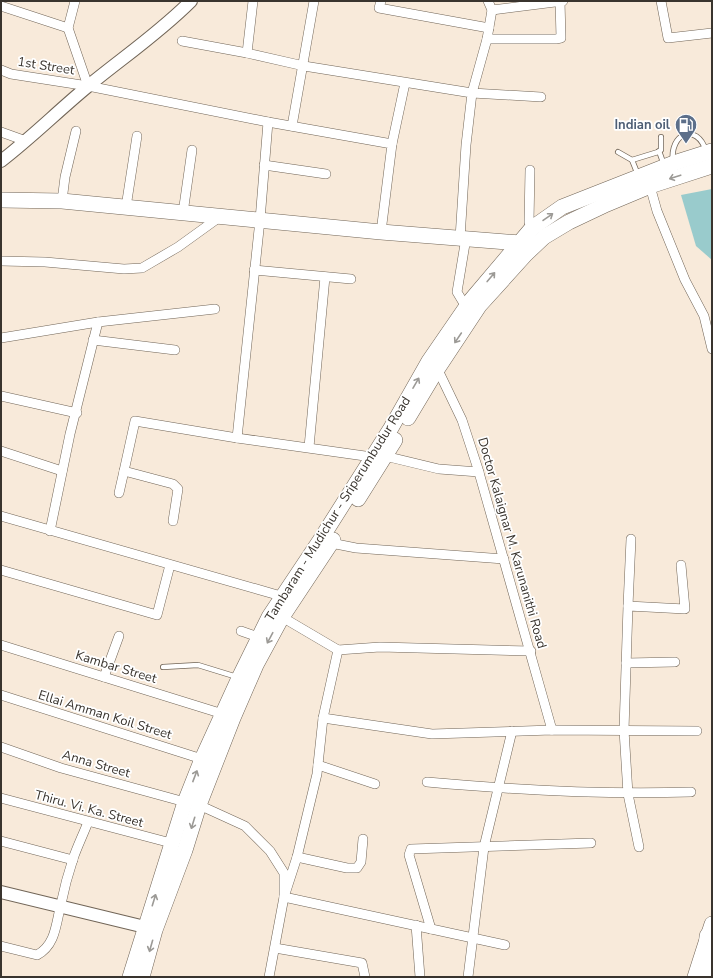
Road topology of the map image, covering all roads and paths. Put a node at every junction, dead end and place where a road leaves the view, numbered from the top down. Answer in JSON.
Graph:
{"nodes":[{"id":1,"x":75,"y":1,"type":"edge"},
{"id":2,"x":253,"y":1,"type":"edge"},
{"id":3,"x":314,"y":1,"type":"edge"},
{"id":4,"x":381,"y":1,"type":"edge"},
{"id":5,"x":561,"y":1,"type":"edge"},
{"id":6,"x":661,"y":1,"type":"edge"},
{"id":7,"x":185,"y":2,"type":"edge"},
{"id":8,"x":490,"y":5,"type":"edge"},
{"id":9,"x":1,"y":6,"type":"edge"},
{"id":10,"x":68,"y":28,"type":"junction"},
{"id":11,"x":489,"y":28,"type":"junction"},
{"id":12,"x":712,"y":32,"type":"edge"},
{"id":13,"x":487,"y":39,"type":"junction"},
{"id":14,"x":182,"y":41,"type":"dead end"},
{"id":15,"x":247,"y":53,"type":"junction"},
{"id":16,"x":304,"y":66,"type":"junction"},
{"id":17,"x":1,"y":70,"type":"edge"},
{"id":18,"x":405,"y":82,"type":"junction"},
{"id":19,"x":88,"y":86,"type":"junction"},
{"id":20,"x":472,"y":93,"type":"junction"},
{"id":21,"x":541,"y":97,"type":"dead end"},
{"id":22,"x":268,"y":122,"type":"junction"},
{"id":23,"x":292,"y":126,"type":"junction"},
{"id":24,"x":76,"y":131,"type":"dead end"},
{"id":25,"x":1,"y":132,"type":"edge"},
{"id":26,"x":137,"y":136,"type":"dead end"},
{"id":27,"x":661,"y":137,"type":"dead end"},
{"id":28,"x":26,"y":141,"type":"junction"},
{"id":29,"x":392,"y":144,"type":"junction"},
{"id":30,"x":192,"y":150,"type":"dead end"},
{"id":31,"x":659,"y":151,"type":"junction"},
{"id":32,"x":618,"y":152,"type":"dead end"},
{"id":33,"x":710,"y":157,"type":"edge"},
{"id":34,"x":632,"y":160,"type":"junction"},
{"id":35,"x":1,"y":161,"type":"edge"},
{"id":36,"x":264,"y":165,"type":"junction"},
{"id":37,"x":669,"y":165,"type":"junction"},
{"id":38,"x":530,"y":170,"type":"dead end"},
{"id":39,"x":326,"y":174,"type":"dead end"},
{"id":40,"x":645,"y":181,"type":"junction"},
{"id":41,"x":1,"y":200,"type":"edge"},
{"id":42,"x":62,"y":201,"type":"junction"},
{"id":43,"x":126,"y":207,"type":"junction"},
{"id":44,"x":183,"y":213,"type":"junction"},
{"id":45,"x":221,"y":216,"type":"junction"},
{"id":46,"x":260,"y":220,"type":"junction"},
{"id":47,"x":532,"y":228,"type":"junction"},
{"id":48,"x":381,"y":232,"type":"junction"},
{"id":49,"x":463,"y":238,"type":"junction"},
{"id":50,"x":523,"y":248,"type":"junction"},
{"id":51,"x":1,"y":261,"type":"edge"},
{"id":52,"x":254,"y":270,"type":"junction"},
{"id":53,"x":325,"y":276,"type":"junction"},
{"id":54,"x":351,"y":279,"type":"dead end"},
{"id":55,"x":466,"y":307,"type":"junction"},
{"id":56,"x":215,"y":309,"type":"dead end"},
{"id":57,"x":98,"y":322,"type":"junction"},
{"id":58,"x":1,"y":338,"type":"edge"},
{"id":59,"x":93,"y":340,"type":"junction"},
{"id":60,"x":712,"y":349,"type":"edge"},
{"id":61,"x":175,"y":350,"type":"dead end"},
{"id":62,"x":434,"y":364,"type":"junction"},
{"id":63,"x":1,"y":396,"type":"edge"},
{"id":64,"x":77,"y":414,"type":"junction"},
{"id":65,"x":237,"y":438,"type":"junction"},
{"id":66,"x":309,"y":448,"type":"junction"},
{"id":67,"x":1,"y":451,"type":"edge"},
{"id":68,"x":378,"y":456,"type":"junction"},
{"id":69,"x":62,"y":471,"type":"junction"},
{"id":70,"x":124,"y":471,"type":"junction"},
{"id":71,"x":479,"y":472,"type":"junction"},
{"id":72,"x":119,"y":493,"type":"dead end"},
{"id":73,"x":1,"y":516,"type":"edge"},
{"id":74,"x":173,"y":521,"type":"dead end"},
{"id":75,"x":50,"y":531,"type":"junction"},
{"id":76,"x":631,"y":539,"type":"dead end"},
{"id":77,"x":331,"y":543,"type":"junction"},
{"id":78,"x":504,"y":559,"type":"junction"},
{"id":79,"x":170,"y":565,"type":"junction"},
{"id":80,"x":681,"y":565,"type":"dead end"},
{"id":81,"x":1,"y":570,"type":"edge"},
{"id":82,"x":281,"y":596,"type":"junction"},
{"id":83,"x":628,"y":606,"type":"junction"},
{"id":84,"x":282,"y":617,"type":"junction"},
{"id":85,"x":241,"y":631,"type":"dead end"},
{"id":86,"x":119,"y":636,"type":"dead end"},
{"id":87,"x":258,"y":637,"type":"junction"},
{"id":88,"x":1,"y":645,"type":"edge"},
{"id":89,"x":338,"y":650,"type":"junction"},
{"id":90,"x":531,"y":651,"type":"junction"},
{"id":91,"x":675,"y":662,"type":"dead end"},
{"id":92,"x":626,"y":663,"type":"junction"},
{"id":93,"x":163,"y":667,"type":"dead end"},
{"id":94,"x":104,"y":677,"type":"junction"},
{"id":95,"x":239,"y":678,"type":"junction"},
{"id":96,"x":1,"y":695,"type":"edge"},
{"id":97,"x":223,"y":714,"type":"junction"},
{"id":98,"x":323,"y":718,"type":"junction"},
{"id":99,"x":552,"y":730,"type":"junction"},
{"id":100,"x":624,"y":730,"type":"junction"},
{"id":101,"x":512,"y":731,"type":"junction"},
{"id":102,"x":697,"y":731,"type":"dead end"},
{"id":103,"x":1,"y":747,"type":"edge"},
{"id":104,"x":202,"y":759,"type":"junction"},
{"id":105,"x":318,"y":766,"type":"junction"},
{"id":106,"x":427,"y":782,"type":"dead end"},
{"id":107,"x":375,"y":784,"type":"dead end"},
{"id":108,"x":498,"y":789,"type":"junction"},
{"id":109,"x":690,"y":792,"type":"dead end"},
{"id":110,"x":628,"y":794,"type":"junction"},
{"id":111,"x":1,"y":798,"type":"edge"},
{"id":112,"x":192,"y":803,"type":"junction"},
{"id":113,"x":88,"y":822,"type":"junction"},
{"id":114,"x":363,"y":839,"type":"dead end"},
{"id":115,"x":1,"y":841,"type":"edge"},
{"id":116,"x":591,"y":843,"type":"dead end"},
{"id":117,"x":171,"y":844,"type":"junction"},
{"id":118,"x":484,"y":847,"type":"junction"},
{"id":119,"x":639,"y":847,"type":"dead end"},
{"id":120,"x":297,"y":857,"type":"junction"},
{"id":121,"x":73,"y":860,"type":"junction"},
{"id":122,"x":1,"y":892,"type":"edge"},
{"id":123,"x":284,"y":897,"type":"junction"},
{"id":124,"x":60,"y":906,"type":"junction"},
{"id":125,"x":416,"y":925,"type":"junction"},
{"id":126,"x":145,"y":927,"type":"junction"},
{"id":127,"x":431,"y":929,"type":"junction"},
{"id":128,"x":710,"y":930,"type":"edge"},
{"id":129,"x":473,"y":938,"type":"junction"},
{"id":130,"x":505,"y":944,"type":"dead end"},
{"id":131,"x":1,"y":946,"type":"edge"},
{"id":132,"x":274,"y":948,"type":"junction"},
{"id":133,"x":712,"y":973,"type":"edge"},
{"id":134,"x":130,"y":977,"type":"edge"},
{"id":135,"x":142,"y":977,"type":"edge"},
{"id":136,"x":269,"y":977,"type":"edge"},
{"id":137,"x":364,"y":977,"type":"edge"},
{"id":138,"x":420,"y":977,"type":"edge"},
{"id":139,"x":468,"y":977,"type":"edge"},
{"id":140,"x":695,"y":977,"type":"edge"},
{"id":141,"x":707,"y":977,"type":"edge"},
{"id":142,"x":711,"y":977,"type":"edge"}],
"edges":[{"from":1,"to":10,"type":"street"},
{"from":2,"to":15,"type":"street"},
{"from":3,"to":16,"type":"street"},
{"from":4,"to":11,"type":"street"},
{"from":5,"to":8,"type":"street"},
{"from":5,"to":13,"type":"street"},
{"from":6,"to":12,"type":"street"},
{"from":7,"to":19,"type":"street"},
{"from":8,"to":11,"type":"street"},
{"from":9,"to":10,"type":"street"},
{"from":10,"to":19,"type":"street"},
{"from":11,"to":13,"type":"street"},
{"from":13,"to":20,"type":"street"},
{"from":14,"to":15,"type":"street"},
{"from":15,"to":16,"type":"street"},
{"from":16,"to":18,"type":"street"},
{"from":16,"to":23,"type":"street"},
{"from":17,"to":19,"type":"street","name":"1st Street"},
{"from":18,"to":20,"type":"street"},
{"from":18,"to":29,"type":"street"},
{"from":19,"to":22,"type":"street","name":"1st Street"},
{"from":19,"to":28,"type":"street"},
{"from":20,"to":21,"type":"street"},
{"from":20,"to":49,"type":"street"},
{"from":22,"to":23,"type":"street","name":"1st Street"},
{"from":22,"to":36,"type":"street"},
{"from":23,"to":29,"type":"street","name":"1st Street"},
{"from":24,"to":42,"type":"street"},
{"from":25,"to":28,"type":"street"},
{"from":26,"to":43,"type":"street"},
{"from":27,"to":31,"type":"lane"},
{"from":28,"to":35,"type":"street"},
{"from":29,"to":48,"type":"street"},
{"from":30,"to":44,"type":"street"},
{"from":31,"to":34,"type":"lane"},
{"from":31,"to":37,"type":"lane"},
{"from":32,"to":34,"type":"lane"},
{"from":33,"to":37,"type":"main road","name":"Tambaram - Mudichur - Sriperumbudur Road"},
{"from":33,"to":37,"type":"lane"},
{"from":33,"to":40,"type":"main road","name":"Tambaram - Mudichur - Sriperumbudur Road","one_way":true},
{"from":34,"to":40,"type":"lane"},
{"from":36,"to":39,"type":"street"},
{"from":36,"to":46,"type":"street"},
{"from":37,"to":40,"type":"main road","name":"Tambaram - Mudichur - Sriperumbudur Road"},
{"from":38,"to":47,"type":"street"},
{"from":47,"to":40,"type":"main road","name":"Tambaram - Mudichur - Sriperumbudur Road","one_way":true},
{"from":40,"to":50,"type":"main road","name":"Tambaram - Mudichur - Sriperumbudur Road"},
{"from":40,"to":60,"type":"street"},
{"from":41,"to":42,"type":"main road"},
{"from":42,"to":43,"type":"main road"},
{"from":43,"to":44,"type":"main road"},
{"from":44,"to":45,"type":"main road"},
{"from":45,"to":46,"type":"main road"},
{"from":45,"to":51,"type":"street"},
{"from":46,"to":48,"type":"main road"},
{"from":46,"to":52,"type":"street"},
{"from":47,"to":50,"type":"main road","name":"Tambaram - Mudichur - Sriperumbudur Road"},
{"from":48,"to":49,"type":"main road"},
{"from":49,"to":50,"type":"main road"},
{"from":49,"to":55,"type":"street"},
{"from":55,"to":50,"type":"main road","name":"Tambaram - Mudichur - Sriperumbudur Road","one_way":true},
{"from":50,"to":62,"type":"main road","name":"Tambaram - Mudichur - Sriperumbudur Road","one_way":true},
{"from":52,"to":53,"type":"street"},
{"from":52,"to":65,"type":"street"},
{"from":53,"to":54,"type":"street"},
{"from":53,"to":66,"type":"street"},
{"from":55,"to":62,"type":"main road","name":"Tambaram - Mudichur - Sriperumbudur Road"},
{"from":56,"to":57,"type":"street"},
{"from":57,"to":58,"type":"street"},
{"from":57,"to":59,"type":"street"},
{"from":59,"to":61,"type":"street"},
{"from":59,"to":64,"type":"street"},
{"from":62,"to":68,"type":"main road","name":"Tambaram - Mudichur - Sriperumbudur Road"},
{"from":62,"to":71,"type":"street","name":"Doctor Kalaignar M. Karunanithi Road"},
{"from":63,"to":64,"type":"street"},
{"from":64,"to":69,"type":"street"},
{"from":65,"to":66,"type":"street"},
{"from":65,"to":70,"type":"street"},
{"from":66,"to":68,"type":"street"},
{"from":67,"to":69,"type":"street"},
{"from":68,"to":71,"type":"street"},
{"from":68,"to":77,"type":"main road","name":"Tambaram - Mudichur - Sriperumbudur Road"},
{"from":68,"to":82,"type":"main road","name":"Tambaram - Mudichur - Sriperumbudur Road"},
{"from":69,"to":75,"type":"street"},
{"from":70,"to":72,"type":"street"},
{"from":70,"to":74,"type":"street"},
{"from":71,"to":78,"type":"street","name":"Doctor Kalaignar M. Karunanithi Road"},
{"from":73,"to":75,"type":"street"},
{"from":75,"to":79,"type":"street"},
{"from":76,"to":83,"type":"street"},
{"from":77,"to":78,"type":"street"},
{"from":77,"to":84,"type":"main road","name":"Tambaram - Mudichur - Sriperumbudur Road"},
{"from":78,"to":90,"type":"street","name":"Doctor Kalaignar M. Karunanithi Road"},
{"from":79,"to":81,"type":"street"},
{"from":79,"to":82,"type":"street"},
{"from":80,"to":83,"type":"street"},
{"from":82,"to":87,"type":"main road","name":"Tambaram - Mudichur - Sriperumbudur Road"},
{"from":83,"to":92,"type":"street"},
{"from":84,"to":89,"type":"street"},
{"from":84,"to":112,"type":"main road","name":"Tambaram - Mudichur - Sriperumbudur Road","one_way":true},
{"from":85,"to":87,"type":"street"},
{"from":86,"to":94,"type":"street"},
{"from":87,"to":95,"type":"main road","name":"Tambaram - Mudichur - Sriperumbudur Road"},
{"from":88,"to":94,"type":"street","name":"Kambar Street"},
{"from":89,"to":90,"type":"street"},
{"from":89,"to":98,"type":"street"},
{"from":90,"to":99,"type":"street","name":"Doctor Kalaignar M. Karunanithi Road"},
{"from":91,"to":92,"type":"street"},
{"from":92,"to":100,"type":"street"},
{"from":93,"to":95,"type":"lane"},
{"from":94,"to":97,"type":"street","name":"Kambar Street"},
{"from":95,"to":97,"type":"main road","name":"Tambaram - Mudichur - Sriperumbudur Road"},
{"from":96,"to":104,"type":"street","name":"Ellai Amman Koil Street"},
{"from":97,"to":104,"type":"main road","name":"Tambaram - Mudichur - Sriperumbudur Road"},
{"from":98,"to":101,"type":"street"},
{"from":98,"to":105,"type":"street"},
{"from":99,"to":100,"type":"street"},
{"from":99,"to":101,"type":"street"},
{"from":100,"to":102,"type":"street"},
{"from":100,"to":110,"type":"street"},
{"from":101,"to":108,"type":"street"},
{"from":103,"to":112,"type":"street","name":"Anna Street"},
{"from":112,"to":104,"type":"main road","name":"Tambaram - Mudichur - Sriperumbudur Road","one_way":true},
{"from":105,"to":107,"type":"street"},
{"from":105,"to":120,"type":"street"},
{"from":106,"to":108,"type":"street"},
{"from":108,"to":110,"type":"street"},
{"from":108,"to":118,"type":"street"},
{"from":109,"to":110,"type":"street"},
{"from":110,"to":119,"type":"street"},
{"from":111,"to":113,"type":"street","name":"Thiru. Vi. Ka. Street"},
{"from":112,"to":117,"type":"main road","name":"Tambaram - Mudichur - Sriperumbudur Road"},
{"from":112,"to":123,"type":"street","name":"Anna Street"},
{"from":112,"to":135,"type":"main road","name":"Tambaram - Mudichur - Sriperumbudur Road","one_way":true},
{"from":113,"to":117,"type":"street","name":"Thiru. Vi. Ka. Street"},
{"from":113,"to":121,"type":"street"},
{"from":114,"to":120,"type":"street"},
{"from":115,"to":121,"type":"street"},
{"from":116,"to":118,"type":"street"},
{"from":126,"to":117,"type":"main road","name":"Tambaram - Mudichur - Sriperumbudur Road","one_way":true},
{"from":118,"to":127,"type":"street"},
{"from":118,"to":129,"type":"street"},
{"from":120,"to":123,"type":"street"},
{"from":121,"to":124,"type":"street"},
{"from":122,"to":124,"type":"street"},
{"from":123,"to":125,"type":"street"},
{"from":123,"to":132,"type":"street"},
{"from":124,"to":126,"type":"street"},
{"from":124,"to":131,"type":"street"},
{"from":125,"to":127,"type":"street"},
{"from":125,"to":138,"type":"street"},
{"from":126,"to":134,"type":"main road","name":"Tambaram - Mudichur - Sriperumbudur Road"},
{"from":127,"to":129,"type":"street"},
{"from":128,"to":140,"type":"main road"},
{"from":128,"to":141,"type":"highway"},
{"from":129,"to":130,"type":"street"},
{"from":129,"to":139,"type":"street"},
{"from":132,"to":136,"type":"street"},
{"from":132,"to":137,"type":"street"},
{"from":133,"to":142,"type":"highway"}]}
